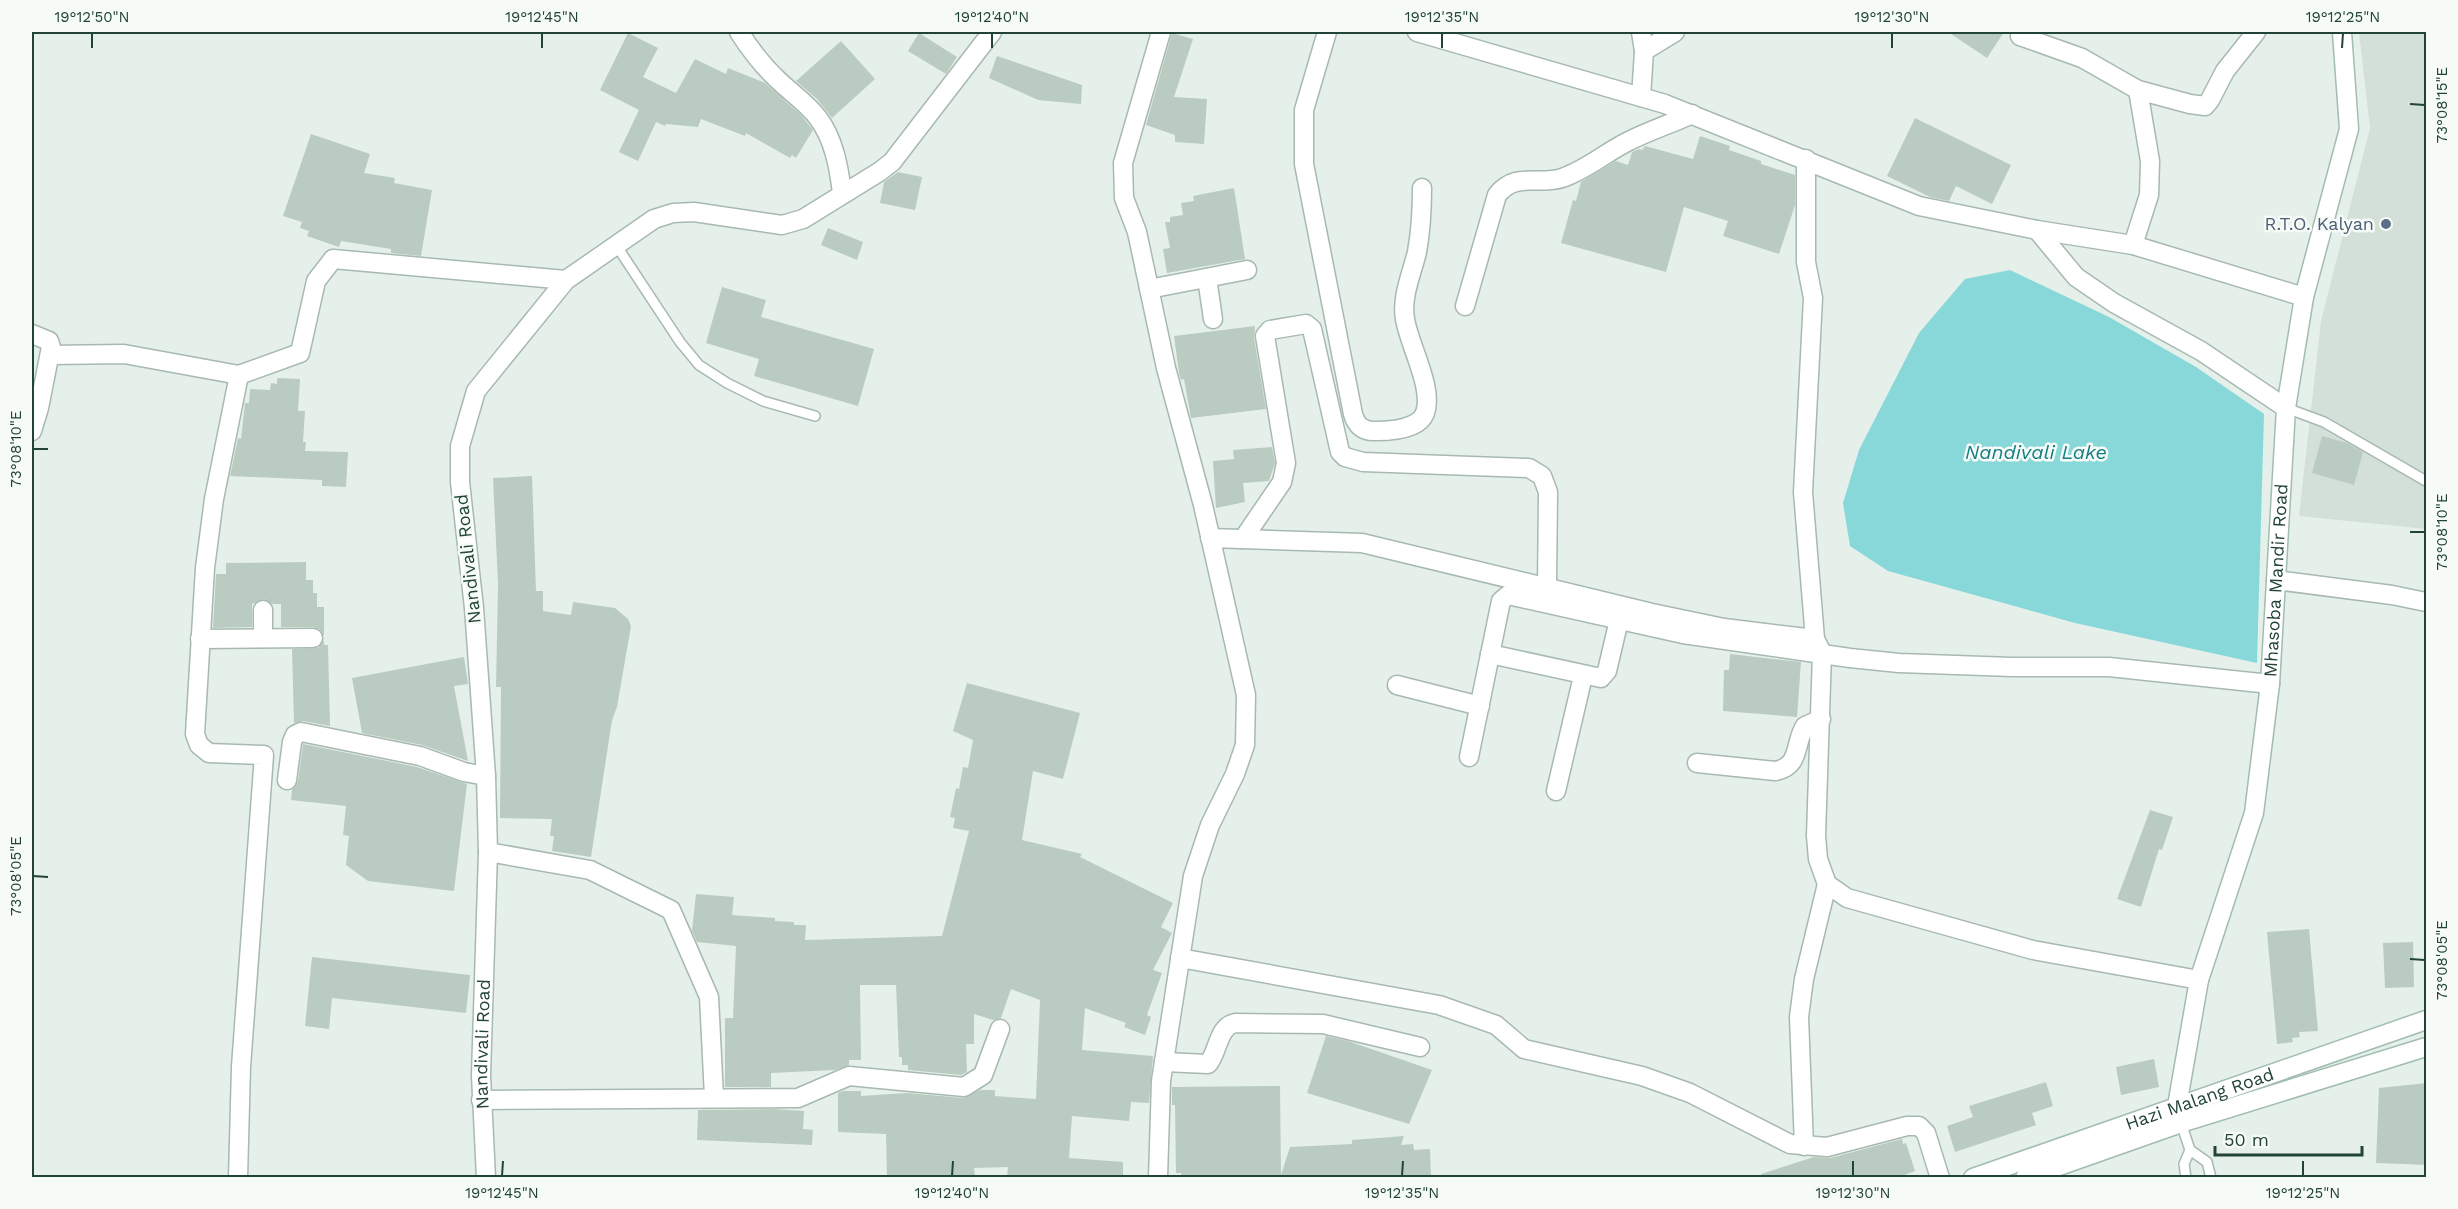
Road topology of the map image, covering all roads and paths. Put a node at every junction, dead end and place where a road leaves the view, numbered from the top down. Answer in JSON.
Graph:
{"nodes":[{"id":1,"x":739,"y":32,"type":"edge"},
{"id":2,"x":992,"y":32,"type":"edge"},
{"id":3,"x":1161,"y":32,"type":"edge"},
{"id":4,"x":1327,"y":32,"type":"edge"},
{"id":5,"x":1417,"y":32,"type":"edge"},
{"id":6,"x":1641,"y":32,"type":"edge"},
{"id":7,"x":1674,"y":32,"type":"edge"},
{"id":8,"x":2256,"y":32,"type":"edge"},
{"id":9,"x":2342,"y":32,"type":"edge"},
{"id":10,"x":2020,"y":36,"type":"dead end"},
{"id":11,"x":1644,"y":51,"type":"junction"},
{"id":12,"x":2138,"y":90,"type":"junction"},
{"id":13,"x":1641,"y":97,"type":"junction"},
{"id":14,"x":1692,"y":114,"type":"junction"},
{"id":15,"x":1806,"y":159,"type":"junction"},
{"id":16,"x":1422,"y":188,"type":"dead end"},
{"id":17,"x":842,"y":193,"type":"junction"},
{"id":18,"x":2037,"y":230,"type":"junction"},
{"id":19,"x":616,"y":245,"type":"junction"},
{"id":20,"x":2133,"y":245,"type":"junction"},
{"id":21,"x":1247,"y":270,"type":"dead end"},
{"id":22,"x":1207,"y":278,"type":"junction"},
{"id":23,"x":566,"y":279,"type":"junction"},
{"id":24,"x":1149,"y":289,"type":"junction"},
{"id":25,"x":2304,"y":297,"type":"junction"},
{"id":26,"x":1465,"y":306,"type":"dead end"},
{"id":27,"x":1213,"y":319,"type":"dead end"},
{"id":28,"x":32,"y":334,"type":"edge"},
{"id":29,"x":50,"y":355,"type":"junction"},
{"id":30,"x":239,"y":375,"type":"junction"},
{"id":31,"x":2286,"y":408,"type":"junction"},
{"id":32,"x":815,"y":416,"type":"dead end"},
{"id":33,"x":32,"y":430,"type":"edge"},
{"id":34,"x":2427,"y":481,"type":"edge"},
{"id":35,"x":1210,"y":538,"type":"junction"},
{"id":36,"x":1243,"y":539,"type":"junction"},
{"id":37,"x":2276,"y":580,"type":"junction"},
{"id":38,"x":1547,"y":586,"type":"junction"},
{"id":39,"x":2427,"y":602,"type":"edge"},
{"id":40,"x":264,"y":610,"type":"dead end"},
{"id":41,"x":1619,"y":620,"type":"junction"},
{"id":42,"x":263,"y":638,"type":"junction"},
{"id":43,"x":313,"y":638,"type":"dead end"},
{"id":44,"x":200,"y":639,"type":"junction"},
{"id":45,"x":1818,"y":646,"type":"junction"},
{"id":46,"x":1490,"y":654,"type":"junction"},
{"id":47,"x":1583,"y":676,"type":"junction"},
{"id":48,"x":2270,"y":684,"type":"junction"},
{"id":49,"x":1397,"y":685,"type":"dead end"},
{"id":50,"x":1480,"y":706,"type":"junction"},
{"id":51,"x":1821,"y":719,"type":"junction"},
{"id":52,"x":1469,"y":757,"type":"dead end"},
{"id":53,"x":1697,"y":763,"type":"dead end"},
{"id":54,"x":486,"y":776,"type":"junction"},
{"id":55,"x":287,"y":780,"type":"dead end"},
{"id":56,"x":1556,"y":791,"type":"dead end"},
{"id":57,"x":488,"y":852,"type":"junction"},
{"id":58,"x":1827,"y":884,"type":"junction"},
{"id":59,"x":1180,"y":958,"type":"junction"},
{"id":60,"x":2199,"y":980,"type":"junction"},
{"id":61,"x":2427,"y":1020,"type":"edge"},
{"id":62,"x":1000,"y":1029,"type":"dead end"},
{"id":63,"x":1420,"y":1047,"type":"dead end"},
{"id":64,"x":2427,"y":1047,"type":"edge"},
{"id":65,"x":1164,"y":1062,"type":"junction"},
{"id":66,"x":714,"y":1097,"type":"junction"},
{"id":67,"x":481,"y":1100,"type":"junction"},
{"id":68,"x":2179,"y":1115,"type":"junction"},
{"id":69,"x":1804,"y":1146,"type":"junction"},
{"id":70,"x":2190,"y":1150,"type":"junction"},
{"id":71,"x":238,"y":1178,"type":"edge"},
{"id":72,"x":486,"y":1178,"type":"edge"},
{"id":73,"x":1158,"y":1178,"type":"edge"},
{"id":74,"x":1940,"y":1178,"type":"edge"},
{"id":75,"x":1973,"y":1178,"type":"edge"},
{"id":76,"x":2025,"y":1178,"type":"edge"},
{"id":77,"x":2186,"y":1178,"type":"edge"},
{"id":78,"x":2211,"y":1178,"type":"edge"}],
"edges":[{"from":1,"to":17,"type":"street"},
{"from":2,"to":17,"type":"street","name":"Nandivali Road"},
{"from":3,"to":24,"type":"street"},
{"from":4,"to":16,"type":"street"},
{"from":5,"to":13,"type":"street"},
{"from":6,"to":11,"type":"street"},
{"from":7,"to":11,"type":"street"},
{"from":8,"to":12,"type":"street"},
{"from":9,"to":25,"type":"street","name":"Mhasoba Mandir Road"},
{"from":10,"to":12,"type":"street"},
{"from":11,"to":13,"type":"street"},
{"from":12,"to":20,"type":"street"},
{"from":13,"to":14,"type":"street"},
{"from":14,"to":15,"type":"street"},
{"from":14,"to":26,"type":"street"},
{"from":15,"to":18,"type":"street"},
{"from":15,"to":45,"type":"street"},
{"from":17,"to":19,"type":"street","name":"Nandivali Road"},
{"from":18,"to":20,"type":"street"},
{"from":18,"to":31,"type":"street"},
{"from":19,"to":23,"type":"street","name":"Nandivali Road"},
{"from":19,"to":32,"type":"lane"},
{"from":20,"to":25,"type":"street"},
{"from":21,"to":22,"type":"street"},
{"from":22,"to":24,"type":"street"},
{"from":22,"to":27,"type":"street"},
{"from":23,"to":30,"type":"street"},
{"from":23,"to":54,"type":"street","name":"Nandivali Road"},
{"from":24,"to":35,"type":"street"},
{"from":25,"to":31,"type":"street","name":"Mhasoba Mandir Road"},
{"from":28,"to":29,"type":"street"},
{"from":29,"to":30,"type":"street"},
{"from":29,"to":33,"type":"street"},
{"from":30,"to":44,"type":"street"},
{"from":31,"to":34,"type":"lane"},
{"from":31,"to":37,"type":"street","name":"Mhasoba Mandir Road"},
{"from":35,"to":36,"type":"street"},
{"from":35,"to":59,"type":"street"},
{"from":36,"to":38,"type":"street"},
{"from":36,"to":38,"type":"street"},
{"from":37,"to":39,"type":"street"},
{"from":37,"to":48,"type":"street","name":"Mhasoba Mandir Road"},
{"from":38,"to":45,"type":"street"},
{"from":40,"to":42,"type":"street"},
{"from":41,"to":45,"type":"street"},
{"from":41,"to":46,"type":"street"},
{"from":41,"to":47,"type":"street"},
{"from":42,"to":43,"type":"street"},
{"from":42,"to":44,"type":"street"},
{"from":44,"to":71,"type":"street"},
{"from":45,"to":48,"type":"street"},
{"from":45,"to":51,"type":"street"},
{"from":46,"to":47,"type":"street"},
{"from":46,"to":50,"type":"street"},
{"from":47,"to":56,"type":"street"},
{"from":48,"to":60,"type":"street","name":"Mhasoba Mandir Road"},
{"from":49,"to":50,"type":"street"},
{"from":50,"to":52,"type":"street"},
{"from":51,"to":53,"type":"street"},
{"from":51,"to":58,"type":"street"},
{"from":54,"to":55,"type":"street"},
{"from":54,"to":57,"type":"street","name":"Nandivali Road"},
{"from":57,"to":66,"type":"street"},
{"from":57,"to":67,"type":"street","name":"Nandivali Road"},
{"from":58,"to":60,"type":"street"},
{"from":58,"to":69,"type":"street"},
{"from":59,"to":65,"type":"street"},
{"from":59,"to":69,"type":"street"},
{"from":60,"to":68,"type":"street","name":"Mhasoba Mandir Road"},
{"from":61,"to":68,"type":"street","name":"Hazi Malang Road"},
{"from":62,"to":66,"type":"street"},
{"from":63,"to":65,"type":"street"},
{"from":64,"to":68,"type":"street","name":"Hazi Malang Road"},
{"from":65,"to":73,"type":"street"},
{"from":66,"to":67,"type":"street"},
{"from":67,"to":72,"type":"street","name":"Nandivali Road"},
{"from":68,"to":70,"type":"lane"},
{"from":68,"to":75,"type":"street","name":"Hazi Malang Road"},
{"from":68,"to":76,"type":"street","name":"Hazi Malang Road"},
{"from":69,"to":74,"type":"street"},
{"from":70,"to":77,"type":"lane"},
{"from":70,"to":78,"type":"lane"}]}
